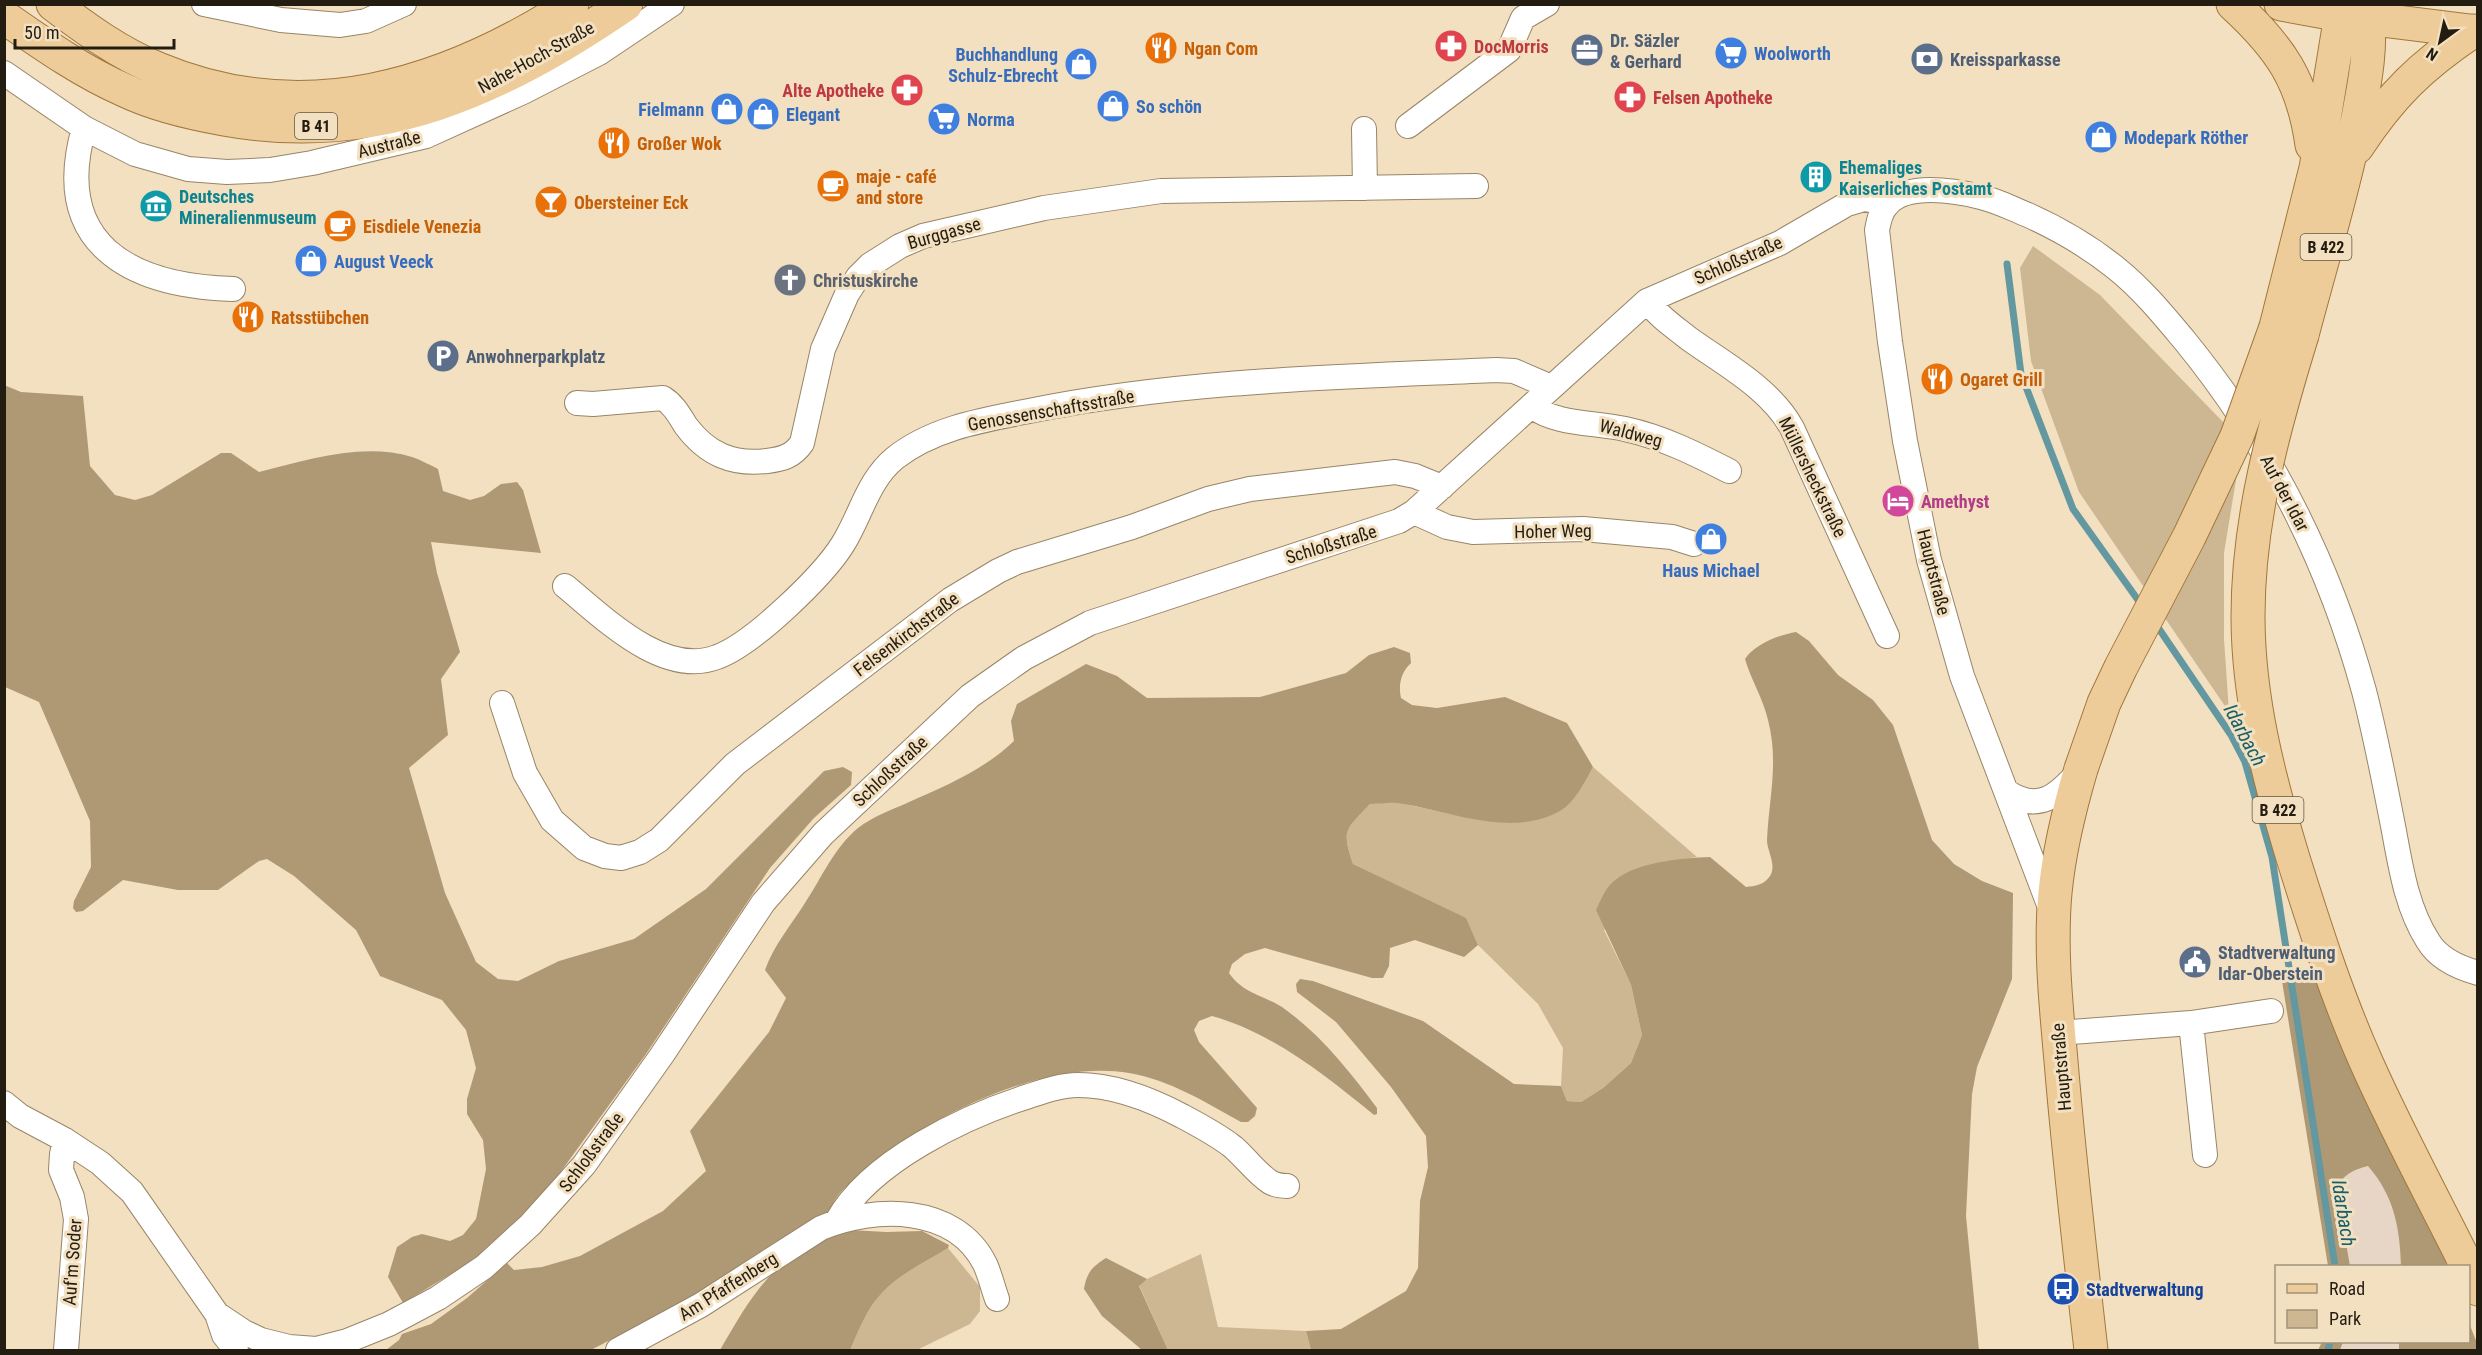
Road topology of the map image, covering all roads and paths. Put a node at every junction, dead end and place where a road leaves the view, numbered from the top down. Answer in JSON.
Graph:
{"nodes":[{"id":1,"x":53,"y":4,"type":"edge"},
{"id":2,"x":204,"y":4,"type":"edge"},
{"id":3,"x":404,"y":4,"type":"edge"},
{"id":4,"x":572,"y":4,"type":"edge"},
{"id":5,"x":626,"y":4,"type":"edge"},
{"id":6,"x":672,"y":4,"type":"edge"},
{"id":7,"x":1547,"y":4,"type":"edge"},
{"id":8,"x":2233,"y":4,"type":"edge"},
{"id":9,"x":2281,"y":4,"type":"edge"},
{"id":10,"x":2356,"y":10,"type":"edge"},
{"id":11,"x":4,"y":17,"type":"edge"},
{"id":12,"x":2475,"y":31,"type":"edge"},
{"id":13,"x":4,"y":73,"type":"edge"},
{"id":14,"x":1408,"y":126,"type":"dead end"},
{"id":15,"x":1364,"y":129,"type":"dead end"},
{"id":16,"x":81,"y":137,"type":"junction"},
{"id":17,"x":2350,"y":159,"type":"junction"},
{"id":18,"x":2316,"y":168,"type":"junction"},
{"id":19,"x":1476,"y":186,"type":"dead end"},
{"id":20,"x":1365,"y":188,"type":"junction"},
{"id":21,"x":1888,"y":204,"type":"junction"},
{"id":22,"x":233,"y":288,"type":"dead end"},
{"id":23,"x":1647,"y":301,"type":"junction"},
{"id":24,"x":2289,"y":331,"type":"junction"},
{"id":25,"x":1551,"y":387,"type":"junction"},
{"id":26,"x":577,"y":403,"type":"dead end"},
{"id":27,"x":1531,"y":406,"type":"junction"},
{"id":28,"x":1729,"y":471,"type":"dead end"},
{"id":29,"x":1442,"y":487,"type":"junction"},
{"id":30,"x":1414,"y":512,"type":"junction"},
{"id":31,"x":1695,"y":543,"type":"dead end"},
{"id":32,"x":565,"y":586,"type":"dead end"},
{"id":33,"x":1887,"y":636,"type":"dead end"},
{"id":34,"x":502,"y":704,"type":"dead end"},
{"id":35,"x":2081,"y":769,"type":"junction"},
{"id":36,"x":2006,"y":791,"type":"junction"},
{"id":37,"x":2053,"y":915,"type":"junction"},
{"id":38,"x":2478,"y":973,"type":"edge"},
{"id":39,"x":2271,"y":1011,"type":"dead end"},
{"id":40,"x":2192,"y":1023,"type":"junction"},
{"id":41,"x":2058,"y":1033,"type":"junction"},
{"id":42,"x":4,"y":1103,"type":"edge"},
{"id":43,"x":65,"y":1140,"type":"junction"},
{"id":44,"x":2205,"y":1155,"type":"dead end"},
{"id":45,"x":1287,"y":1186,"type":"dead end"},
{"id":46,"x":837,"y":1221,"type":"junction"},
{"id":47,"x":2469,"y":1265,"type":"edge"},
{"id":48,"x":2470,"y":1268,"type":"edge"},
{"id":49,"x":2478,"y":1289,"type":"edge"},
{"id":50,"x":997,"y":1299,"type":"dead end"},
{"id":51,"x":218,"y":1314,"type":"junction"},
{"id":52,"x":66,"y":1350,"type":"edge"},
{"id":53,"x":236,"y":1350,"type":"edge"},
{"id":54,"x":618,"y":1350,"type":"edge"},
{"id":55,"x":2091,"y":1350,"type":"edge"}],
"edges":[{"from":1,"to":4,"type":"main road","name":"Nahe-Hoch-Straße","number":"B 41"},
{"from":2,"to":3,"type":"street"},
{"from":5,"to":11,"type":"main road","name":"Nahe-Hoch-Straße","number":"B 41"},
{"from":6,"to":16,"type":"street","name":"Austraße"},
{"from":7,"to":14,"type":"street"},
{"from":8,"to":18,"type":"main road"},
{"from":9,"to":10,"type":"main road"},
{"from":10,"to":12,"type":"main road"},
{"from":10,"to":17,"type":"main road","number":"B 422"},
{"from":10,"to":18,"type":"main road","number":"B 422"},
{"from":12,"to":17,"type":"main road"},
{"from":13,"to":16,"type":"street"},
{"from":15,"to":20,"type":"street"},
{"from":16,"to":22,"type":"street"},
{"from":17,"to":24,"type":"main road","number":"B 422"},
{"from":18,"to":24,"type":"main road","number":"B 422"},
{"from":19,"to":20,"type":"street","name":"Burggasse"},
{"from":20,"to":26,"type":"street","name":"Burggasse"},
{"from":21,"to":23,"type":"street","name":"Schloßstraße"},
{"from":21,"to":36,"type":"street","name":"Hauptstraße"},
{"from":21,"to":38,"type":"street","name":"Auf der Idar"},
{"from":23,"to":25,"type":"street","name":"Schloßstraße"},
{"from":23,"to":33,"type":"street","name":"Müllersheckstraße"},
{"from":24,"to":35,"type":"main road","number":"B 422","bridge":true},
{"from":24,"to":47,"type":"main road","number":"B 422","bridge":true},
{"from":25,"to":27,"type":"street","name":"Schloßstraße"},
{"from":25,"to":32,"type":"street","name":"Genossenschaftsstraße"},
{"from":27,"to":28,"type":"street","name":"Waldweg"},
{"from":27,"to":29,"type":"street","name":"Schloßstraße"},
{"from":29,"to":30,"type":"street","name":"Schloßstraße"},
{"from":29,"to":34,"type":"street","name":"Felsenkirchstraße"},
{"from":30,"to":31,"type":"street","name":"Hoher Weg"},
{"from":30,"to":51,"type":"street","name":"Schloßstraße"},
{"from":35,"to":36,"type":"street"},
{"from":35,"to":37,"type":"main road","number":"B 422"},
{"from":36,"to":37,"type":"street","name":"Hauptstraße"},
{"from":37,"to":41,"type":"main road","name":"Hauptstraße","number":"B 422"},
{"from":39,"to":40,"type":"street"},
{"from":40,"to":41,"type":"street"},
{"from":40,"to":44,"type":"street"},
{"from":41,"to":55,"type":"main road","name":"Hauptstraße","number":"B 422"},
{"from":42,"to":43,"type":"street","name":"Schloßstraße"},
{"from":43,"to":51,"type":"street","name":"Schloßstraße"},
{"from":43,"to":52,"type":"street","name":"Auf'm Soder"},
{"from":45,"to":46,"type":"street","name":"Am Pfaffenberg"},
{"from":46,"to":50,"type":"street","name":"Am Pfaffenberg"},
{"from":46,"to":54,"type":"street","name":"Am Pfaffenberg"},
{"from":48,"to":49,"type":"main road","number":"B 422"},
{"from":51,"to":53,"type":"street"}]}
